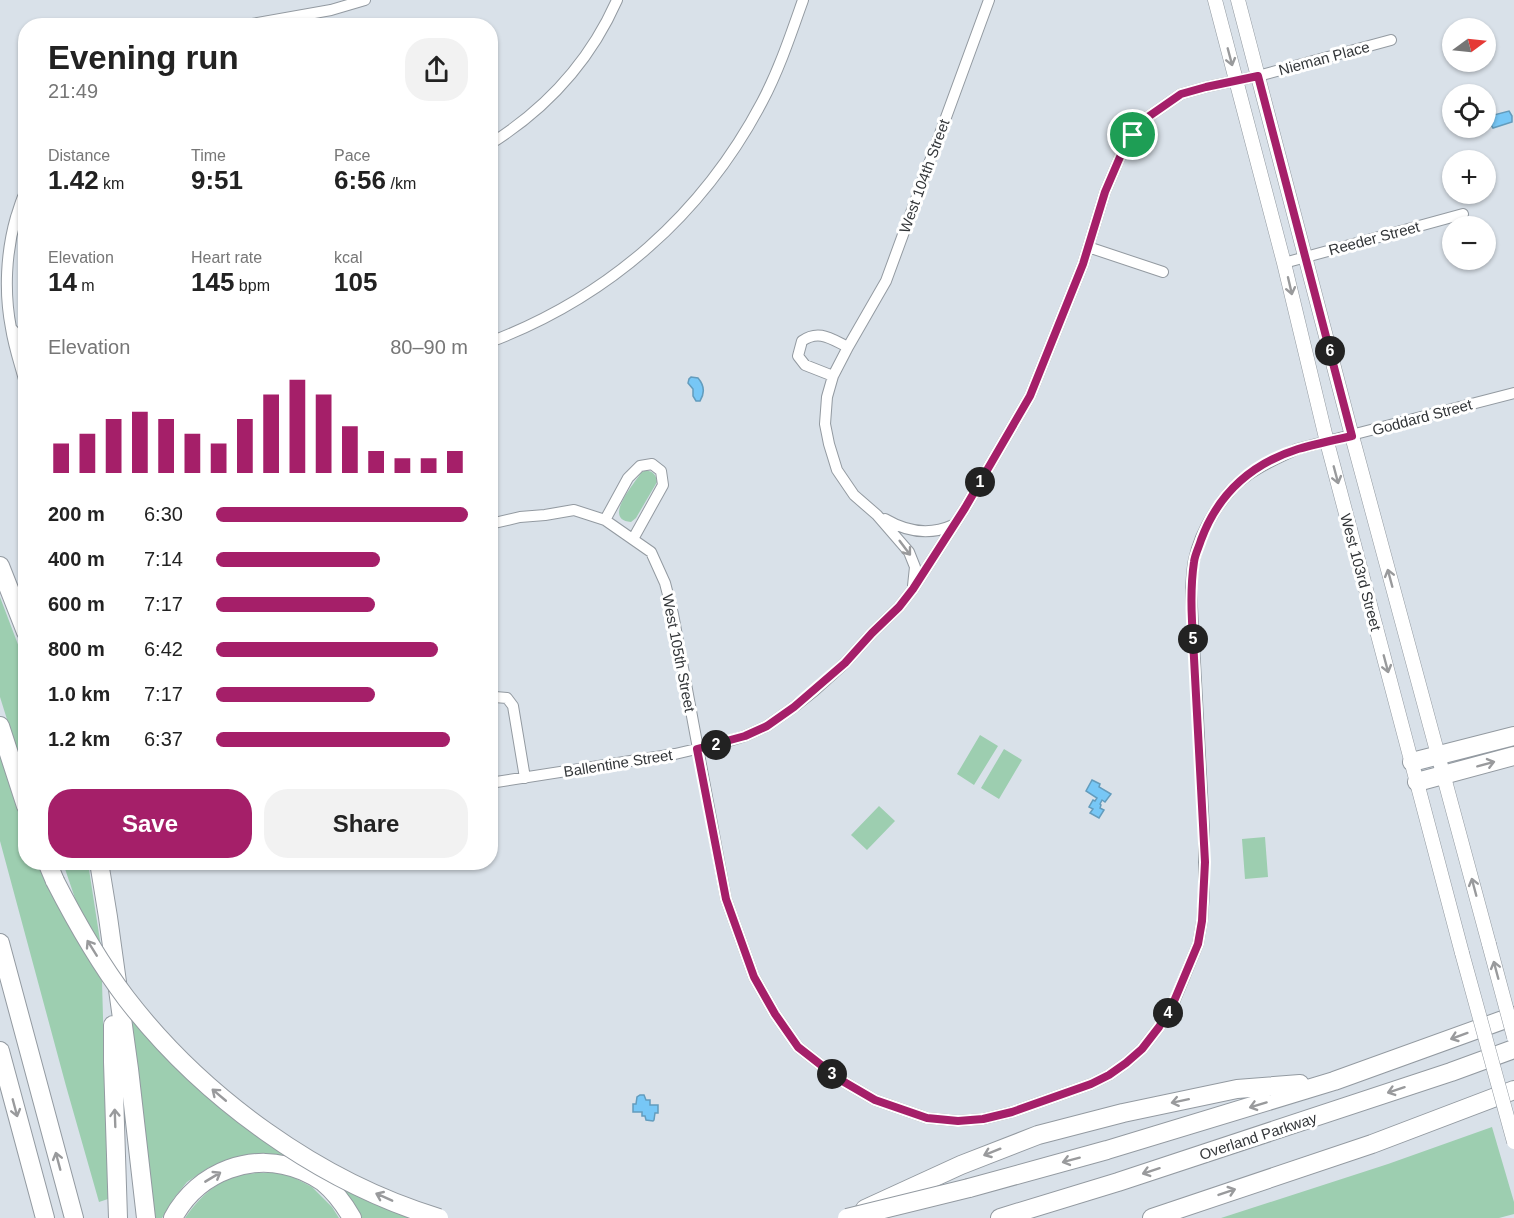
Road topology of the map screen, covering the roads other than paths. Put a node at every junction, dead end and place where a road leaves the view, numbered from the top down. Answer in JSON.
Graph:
{"nodes":[{"id":1,"x":364,"y":0,"type":"edge"},
{"id":2,"x":617,"y":0,"type":"edge"},
{"id":3,"x":803,"y":0,"type":"edge"},
{"id":4,"x":989,"y":0,"type":"edge"},
{"id":5,"x":1215,"y":0,"type":"edge"},
{"id":6,"x":1238,"y":0,"type":"edge"},
{"id":7,"x":286,"y":18,"type":"edge"},
{"id":8,"x":1391,"y":40,"type":"dead end"},
{"id":9,"x":1258,"y":76,"type":"junction"},
{"id":10,"x":1236,"y":81,"type":"junction"},
{"id":11,"x":498,"y":139,"type":"edge"},
{"id":12,"x":18,"y":214,"type":"edge"},
{"id":13,"x":1463,"y":214,"type":"dead end"},
{"id":14,"x":1088,"y":247,"type":"junction"},
{"id":15,"x":1305,"y":257,"type":"junction"},
{"id":16,"x":1284,"y":263,"type":"junction"},
{"id":17,"x":1163,"y":272,"type":"dead end"},
{"id":18,"x":11,"y":327,"type":"junction"},
{"id":19,"x":18,"y":335,"type":"edge"},
{"id":20,"x":498,"y":339,"type":"edge"},
{"id":21,"x":848,"y":348,"type":"junction"},
{"id":22,"x":18,"y":355,"type":"edge"},
{"id":23,"x":833,"y":376,"type":"junction"},
{"id":24,"x":1514,"y":393,"type":"edge"},
{"id":25,"x":1352,"y":436,"type":"junction"},
{"id":26,"x":1327,"y":442,"type":"junction"},
{"id":27,"x":877,"y":515,"type":"junction"},
{"id":28,"x":605,"y":520,"type":"junction"},
{"id":29,"x":498,"y":522,"type":"edge"},
{"id":30,"x":954,"y":524,"type":"junction"},
{"id":31,"x":633,"y":539,"type":"junction"},
{"id":32,"x":0,"y":566,"type":"edge"},
{"id":33,"x":913,"y":589,"type":"junction"},
{"id":34,"x":18,"y":612,"type":"edge"},
{"id":35,"x":498,"y":697,"type":"edge"},
{"id":36,"x":0,"y":726,"type":"edge"},
{"id":37,"x":1514,"y":736,"type":"edge"},
{"id":38,"x":697,"y":749,"type":"junction"},
{"id":39,"x":1438,"y":755,"type":"junction"},
{"id":40,"x":1514,"y":756,"type":"edge"},
{"id":41,"x":1412,"y":762,"type":"junction"},
{"id":42,"x":1443,"y":775,"type":"junction"},
{"id":43,"x":525,"y":778,"type":"junction"},
{"id":44,"x":18,"y":781,"type":"edge"},
{"id":45,"x":498,"y":782,"type":"edge"},
{"id":46,"x":1417,"y":782,"type":"junction"},
{"id":47,"x":716,"y":848,"type":"joint"},
{"id":48,"x":50,"y":870,"type":"edge"},
{"id":49,"x":100,"y":870,"type":"edge"},
{"id":50,"x":0,"y":943,"type":"edge"},
{"id":51,"x":114,"y":965,"type":"junction"},
{"id":52,"x":1514,"y":1016,"type":"edge"},
{"id":53,"x":1514,"y":1037,"type":"edge"},
{"id":54,"x":1514,"y":1049,"type":"edge"},
{"id":55,"x":0,"y":1051,"type":"edge"},
{"id":56,"x":1334,"y":1081,"type":"junction"},
{"id":57,"x":1514,"y":1090,"type":"edge"},
{"id":58,"x":1514,"y":1142,"type":"edge"},
{"id":59,"x":45,"y":1218,"type":"edge"},
{"id":60,"x":74,"y":1218,"type":"edge"},
{"id":61,"x":118,"y":1218,"type":"edge"},
{"id":62,"x":146,"y":1218,"type":"edge"},
{"id":63,"x":173,"y":1218,"type":"edge"},
{"id":64,"x":352,"y":1218,"type":"edge"},
{"id":65,"x":439,"y":1218,"type":"edge"},
{"id":66,"x":847,"y":1218,"type":"edge"},
{"id":67,"x":1000,"y":1218,"type":"edge"},
{"id":68,"x":1152,"y":1218,"type":"edge"}],
"edges":[{"from":1,"to":7,"type":"street"},
{"from":2,"to":11,"type":"street"},
{"from":3,"to":20,"type":"street"},
{"from":4,"to":21,"type":"street","name":"West 104th Street"},
{"from":5,"to":10,"type":"main road","name":"West 103rd Street","one_way":true},
{"from":6,"to":9,"type":"main road","name":"West 103rd Street"},
{"from":8,"to":9,"type":"street","name":"Nieman Place"},
{"from":9,"to":10,"type":"street","name":"Ballentine Street"},
{"from":9,"to":15,"type":"main road","name":"West 103rd Street"},
{"from":10,"to":14,"type":"street","name":"Ballentine Street"},
{"from":10,"to":16,"type":"main road","name":"West 103rd Street"},
{"from":12,"to":18,"type":"street"},
{"from":13,"to":15,"type":"street","name":"Reeder Street"},
{"from":14,"to":17,"type":"street"},
{"from":14,"to":30,"type":"street","name":"Ballentine Street"},
{"from":15,"to":16,"type":"street","name":"Reeder Street"},
{"from":15,"to":25,"type":"main road","name":"West 103rd Street"},
{"from":16,"to":26,"type":"main road","name":"West 103rd Street","one_way":true},
{"from":18,"to":19,"type":"street"},
{"from":18,"to":22,"type":"street"},
{"from":21,"to":23,"type":"street","name":"West 104th Street"},
{"from":21,"to":23,"type":"street"},
{"from":23,"to":27,"type":"street","name":"West 104th Street"},
{"from":24,"to":25,"type":"street","name":"Goddard Street"},
{"from":25,"to":26,"type":"street","name":"Goddard Street"},
{"from":39,"to":25,"type":"main road","name":"West 103rd Street","one_way":true},
{"from":26,"to":41,"type":"main road","name":"West 103rd Street","one_way":true},
{"from":26,"to":47,"type":"street","name":"Goddard Street"},
{"from":27,"to":30,"type":"street"},
{"from":27,"to":33,"type":"street","name":"West 104th Street","one_way":true},
{"from":28,"to":29,"type":"street","name":"West 105th Street"},
{"from":28,"to":31,"type":"street","name":"West 105th Street"},
{"from":28,"to":31,"type":"street"},
{"from":30,"to":33,"type":"street","name":"Ballentine Street"},
{"from":31,"to":38,"type":"street","name":"West 105th Street"},
{"from":32,"to":34,"type":"highway"},
{"from":33,"to":38,"type":"street","name":"Ballentine Street"},
{"from":35,"to":43,"type":"street"},
{"from":36,"to":44,"type":"highway"},
{"from":37,"to":39,"type":"highway"},
{"from":38,"to":43,"type":"street","name":"Ballentine Street"},
{"from":38,"to":47,"type":"street","name":"West 105th Street"},
{"from":39,"to":41,"type":"highway"},
{"from":39,"to":42,"type":"main road","name":"West 103rd Street"},
{"from":42,"to":40,"type":"highway","one_way":true},
{"from":41,"to":46,"type":"main road","name":"West 103rd Street"},
{"from":42,"to":46,"type":"highway"},
{"from":53,"to":42,"type":"main road","name":"West 103rd Street","one_way":true,"bridge":true},
{"from":43,"to":45,"type":"street","name":"Ballentine Street"},
{"from":46,"to":58,"type":"main road","name":"West 103rd Street","bridge":true},
{"from":65,"to":48,"type":"highway","one_way":true,"bridge":true},
{"from":49,"to":51,"type":"highway"},
{"from":60,"to":50,"type":"highway","one_way":true},
{"from":61,"to":51,"type":"highway","one_way":true},
{"from":51,"to":62,"type":"highway"},
{"from":52,"to":56,"type":"highway","one_way":true},
{"from":54,"to":67,"type":"highway","name":"Overland Parkway","one_way":true},
{"from":55,"to":59,"type":"highway","one_way":true},
{"from":56,"to":66,"type":"highway","one_way":true,"bridge":true},
{"from":56,"to":66,"type":"highway","one_way":true},
{"from":68,"to":57,"type":"highway","one_way":true},
{"from":63,"to":64,"type":"highway","one_way":true}]}
